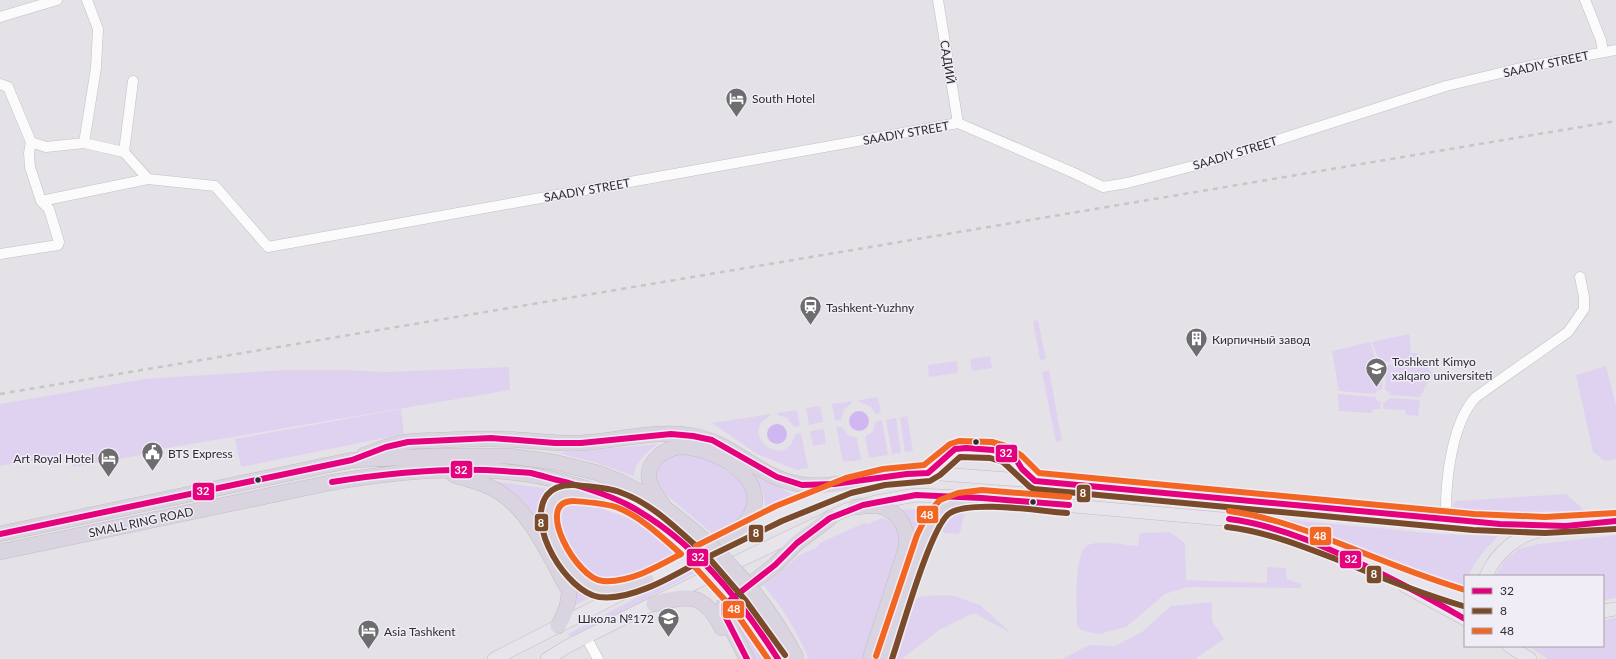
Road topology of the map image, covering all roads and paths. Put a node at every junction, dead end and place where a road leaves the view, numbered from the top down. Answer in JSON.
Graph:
{"nodes":[{"id":1,"x":58,"y":0,"type":"edge"},
{"id":2,"x":87,"y":0,"type":"edge"},
{"id":3,"x":938,"y":0,"type":"edge"},
{"id":4,"x":1585,"y":0,"type":"edge"},
{"id":5,"x":0,"y":17,"type":"edge"},
{"id":6,"x":1616,"y":50,"type":"edge"},
{"id":7,"x":1603,"y":52,"type":"junction"},
{"id":8,"x":133,"y":81,"type":"dead end"},
{"id":9,"x":0,"y":84,"type":"edge"},
{"id":10,"x":958,"y":123,"type":"junction"},
{"id":11,"x":31,"y":142,"type":"junction"},
{"id":12,"x":84,"y":143,"type":"junction"},
{"id":13,"x":124,"y":152,"type":"junction"},
{"id":14,"x":148,"y":179,"type":"junction"},
{"id":15,"x":41,"y":201,"type":"junction"},
{"id":16,"x":0,"y":254,"type":"edge"},
{"id":17,"x":1580,"y":277,"type":"dead end"},
{"id":18,"x":352,"y":460,"type":"junction"},
{"id":19,"x":436,"y":470,"type":"junction"},
{"id":20,"x":866,"y":480,"type":"junction"},
{"id":21,"x":982,"y":498,"type":"junction"},
{"id":22,"x":617,"y":500,"type":"junction"},
{"id":23,"x":146,"y":502,"type":"junction"},
{"id":24,"x":856,"y":507,"type":"junction"},
{"id":25,"x":666,"y":508,"type":"junction"},
{"id":26,"x":830,"y":518,"type":"junction"},
{"id":27,"x":150,"y":520,"type":"junction"},
{"id":28,"x":1446,"y":520,"type":"junction"},
{"id":29,"x":1616,"y":521,"type":"edge"},
{"id":30,"x":1566,"y":526,"type":"junction"},
{"id":31,"x":0,"y":534,"type":"edge"},
{"id":32,"x":722,"y":541,"type":"junction"},
{"id":33,"x":1326,"y":547,"type":"junction"},
{"id":34,"x":0,"y":552,"type":"edge"},
{"id":35,"x":1487,"y":575,"type":"edge"},
{"id":36,"x":646,"y":580,"type":"junction"},
{"id":37,"x":1464,"y":598,"type":"edge"},
{"id":38,"x":654,"y":604,"type":"junction"},
{"id":39,"x":1616,"y":609,"type":"edge"},
{"id":40,"x":1604,"y":611,"type":"edge"},
{"id":41,"x":1464,"y":618,"type":"edge"},
{"id":42,"x":558,"y":626,"type":"junction"},
{"id":43,"x":586,"y":637,"type":"junction"},
{"id":44,"x":1511,"y":647,"type":"edge"},
{"id":45,"x":494,"y":659,"type":"edge"},
{"id":46,"x":547,"y":659,"type":"edge"},
{"id":47,"x":598,"y":659,"type":"edge"},
{"id":48,"x":737,"y":659,"type":"edge"},
{"id":49,"x":747,"y":659,"type":"edge"},
{"id":50,"x":778,"y":659,"type":"edge"},
{"id":51,"x":797,"y":659,"type":"edge"},
{"id":52,"x":870,"y":659,"type":"edge"},
{"id":53,"x":884,"y":659,"type":"edge"},
{"id":54,"x":1530,"y":659,"type":"edge"}],
"edges":[{"from":1,"to":5,"type":"street"},
{"from":2,"to":12,"type":"street"},
{"from":3,"to":10,"type":"street","name":"САДИЙ"},
{"from":4,"to":7,"type":"street"},
{"from":6,"to":7,"type":"street","name":"SAADIY STREET"},
{"from":7,"to":10,"type":"street","name":"SAADIY STREET"},
{"from":8,"to":13,"type":"street"},
{"from":9,"to":11,"type":"street"},
{"from":10,"to":14,"type":"street","name":"SAADIY STREET"},
{"from":11,"to":12,"type":"street"},
{"from":11,"to":15,"type":"street"},
{"from":12,"to":13,"type":"street"},
{"from":13,"to":14,"type":"street"},
{"from":14,"to":15,"type":"street"},
{"from":15,"to":16,"type":"street"},
{"from":17,"to":28,"type":"street"},
{"from":18,"to":20,"type":"highway"},
{"from":18,"to":23,"type":"highway","name":"SMALL RING ROAD"},
{"from":18,"to":25,"type":"highway","name":"SMALL RING ROAD"},
{"from":19,"to":22,"type":"highway","name":"SMALL RING ROAD"},
{"from":19,"to":27,"type":"highway","name":"SMALL RING ROAD"},
{"from":19,"to":42,"type":"highway"},
{"from":20,"to":28,"type":"main road"},
{"from":20,"to":32,"type":"main road"},
{"from":21,"to":24,"type":"main road"},
{"from":21,"to":33,"type":"main road"},
{"from":21,"to":53,"type":"highway"},
{"from":22,"to":36,"type":"highway"},
{"from":22,"to":50,"type":"highway","name":"SMALL RING ROAD","bridge":true},
{"from":23,"to":27,"type":"highway"},
{"from":23,"to":31,"type":"highway","name":"SMALL RING ROAD"},
{"from":24,"to":26,"type":"main road"},
{"from":24,"to":52,"type":"highway"},
{"from":25,"to":32,"type":"highway"},
{"from":25,"to":51,"type":"highway","name":"SMALL RING ROAD","bridge":true},
{"from":26,"to":38,"type":"main road"},
{"from":26,"to":49,"type":"highway"},
{"from":27,"to":34,"type":"highway","name":"SMALL RING ROAD"},
{"from":28,"to":30,"type":"main road"},
{"from":29,"to":30,"type":"main road"},
{"from":30,"to":35,"type":"main road"},
{"from":32,"to":36,"type":"main road"},
{"from":33,"to":37,"type":"main road"},
{"from":33,"to":41,"type":"main road"},
{"from":36,"to":42,"type":"main road"},
{"from":38,"to":43,"type":"main road"},
{"from":38,"to":48,"type":"highway"},
{"from":39,"to":40,"type":"main road"},
{"from":42,"to":45,"type":"main road"},
{"from":43,"to":46,"type":"main road"},
{"from":43,"to":47,"type":"street"},
{"from":44,"to":54,"type":"main road"}]}
